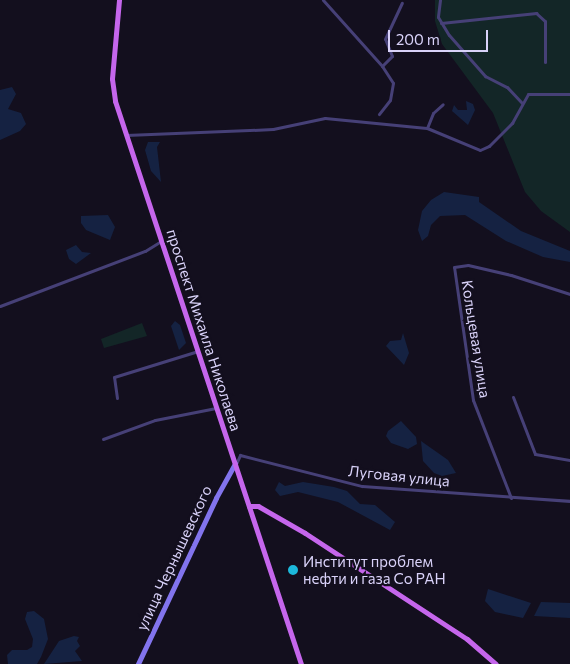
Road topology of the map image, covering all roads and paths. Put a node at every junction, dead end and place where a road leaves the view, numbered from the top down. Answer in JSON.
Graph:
{"nodes":[{"id":1,"x":119,"y":0,"type":"edge"},
{"id":2,"x":323,"y":0,"type":"edge"},
{"id":3,"x":440,"y":0,"type":"edge"},
{"id":4,"x":402,"y":3,"type":"dead end"},
{"id":5,"x":441,"y":23,"type":"junction"},
{"id":6,"x":545,"y":62,"type":"dead end"},
{"id":7,"x":382,"y":66,"type":"junction"},
{"id":8,"x":570,"y":94,"type":"edge"},
{"id":9,"x":522,"y":103,"type":"junction"},
{"id":10,"x":444,"y":104,"type":"dead end"},
{"id":11,"x":378,"y":114,"type":"dead end"},
{"id":12,"x":427,"y":128,"type":"junction"},
{"id":13,"x":126,"y":135,"type":"junction"},
{"id":14,"x":162,"y":241,"type":"junction"},
{"id":15,"x":570,"y":294,"type":"edge"},
{"id":16,"x":0,"y":306,"type":"edge"},
{"id":17,"x":198,"y":350,"type":"junction"},
{"id":18,"x":513,"y":397,"type":"dead end"},
{"id":19,"x":117,"y":398,"type":"dead end"},
{"id":20,"x":217,"y":408,"type":"junction"},
{"id":21,"x":103,"y":439,"type":"dead end"},
{"id":22,"x":570,"y":460,"type":"edge"},
{"id":23,"x":235,"y":464,"type":"junction"},
{"id":24,"x":511,"y":498,"type":"junction"},
{"id":25,"x":570,"y":501,"type":"edge"},
{"id":26,"x":249,"y":506,"type":"junction"},
{"id":27,"x":138,"y":664,"type":"edge"},
{"id":28,"x":301,"y":664,"type":"edge"},
{"id":29,"x":496,"y":664,"type":"edge"}],
"edges":[{"from":1,"to":13,"type":"main road","name":"проспект Михаила Николаева"},
{"from":2,"to":7,"type":"street"},
{"from":3,"to":5,"type":"street"},
{"from":4,"to":7,"type":"street"},
{"from":5,"to":6,"type":"street"},
{"from":5,"to":9,"type":"street"},
{"from":7,"to":11,"type":"street"},
{"from":8,"to":9,"type":"street"},
{"from":9,"to":12,"type":"street"},
{"from":10,"to":12,"type":"street"},
{"from":12,"to":13,"type":"street"},
{"from":13,"to":14,"type":"main road","name":"проспект Михаила Николаева"},
{"from":14,"to":16,"type":"street"},
{"from":14,"to":17,"type":"main road","name":"проспект Михаила Николаева"},
{"from":15,"to":24,"type":"street","name":"Кольцевая улица"},
{"from":17,"to":19,"type":"street"},
{"from":17,"to":20,"type":"main road","name":"проспект Михаила Николаева"},
{"from":18,"to":22,"type":"street","name":"Кольцевая улица"},
{"from":20,"to":21,"type":"street"},
{"from":20,"to":23,"type":"main road","name":"проспект Михаила Николаева"},
{"from":23,"to":24,"type":"street","name":"Луговая улица"},
{"from":23,"to":26,"type":"main road","name":"проспект Михаила Николаева"},
{"from":23,"to":27,"type":"main road","name":"улица Чернышевского"},
{"from":24,"to":25,"type":"street","name":"Луговая улица"},
{"from":26,"to":28,"type":"main road","name":"проспект Михаила Николаева"},
{"from":26,"to":29,"type":"main road"}]}
